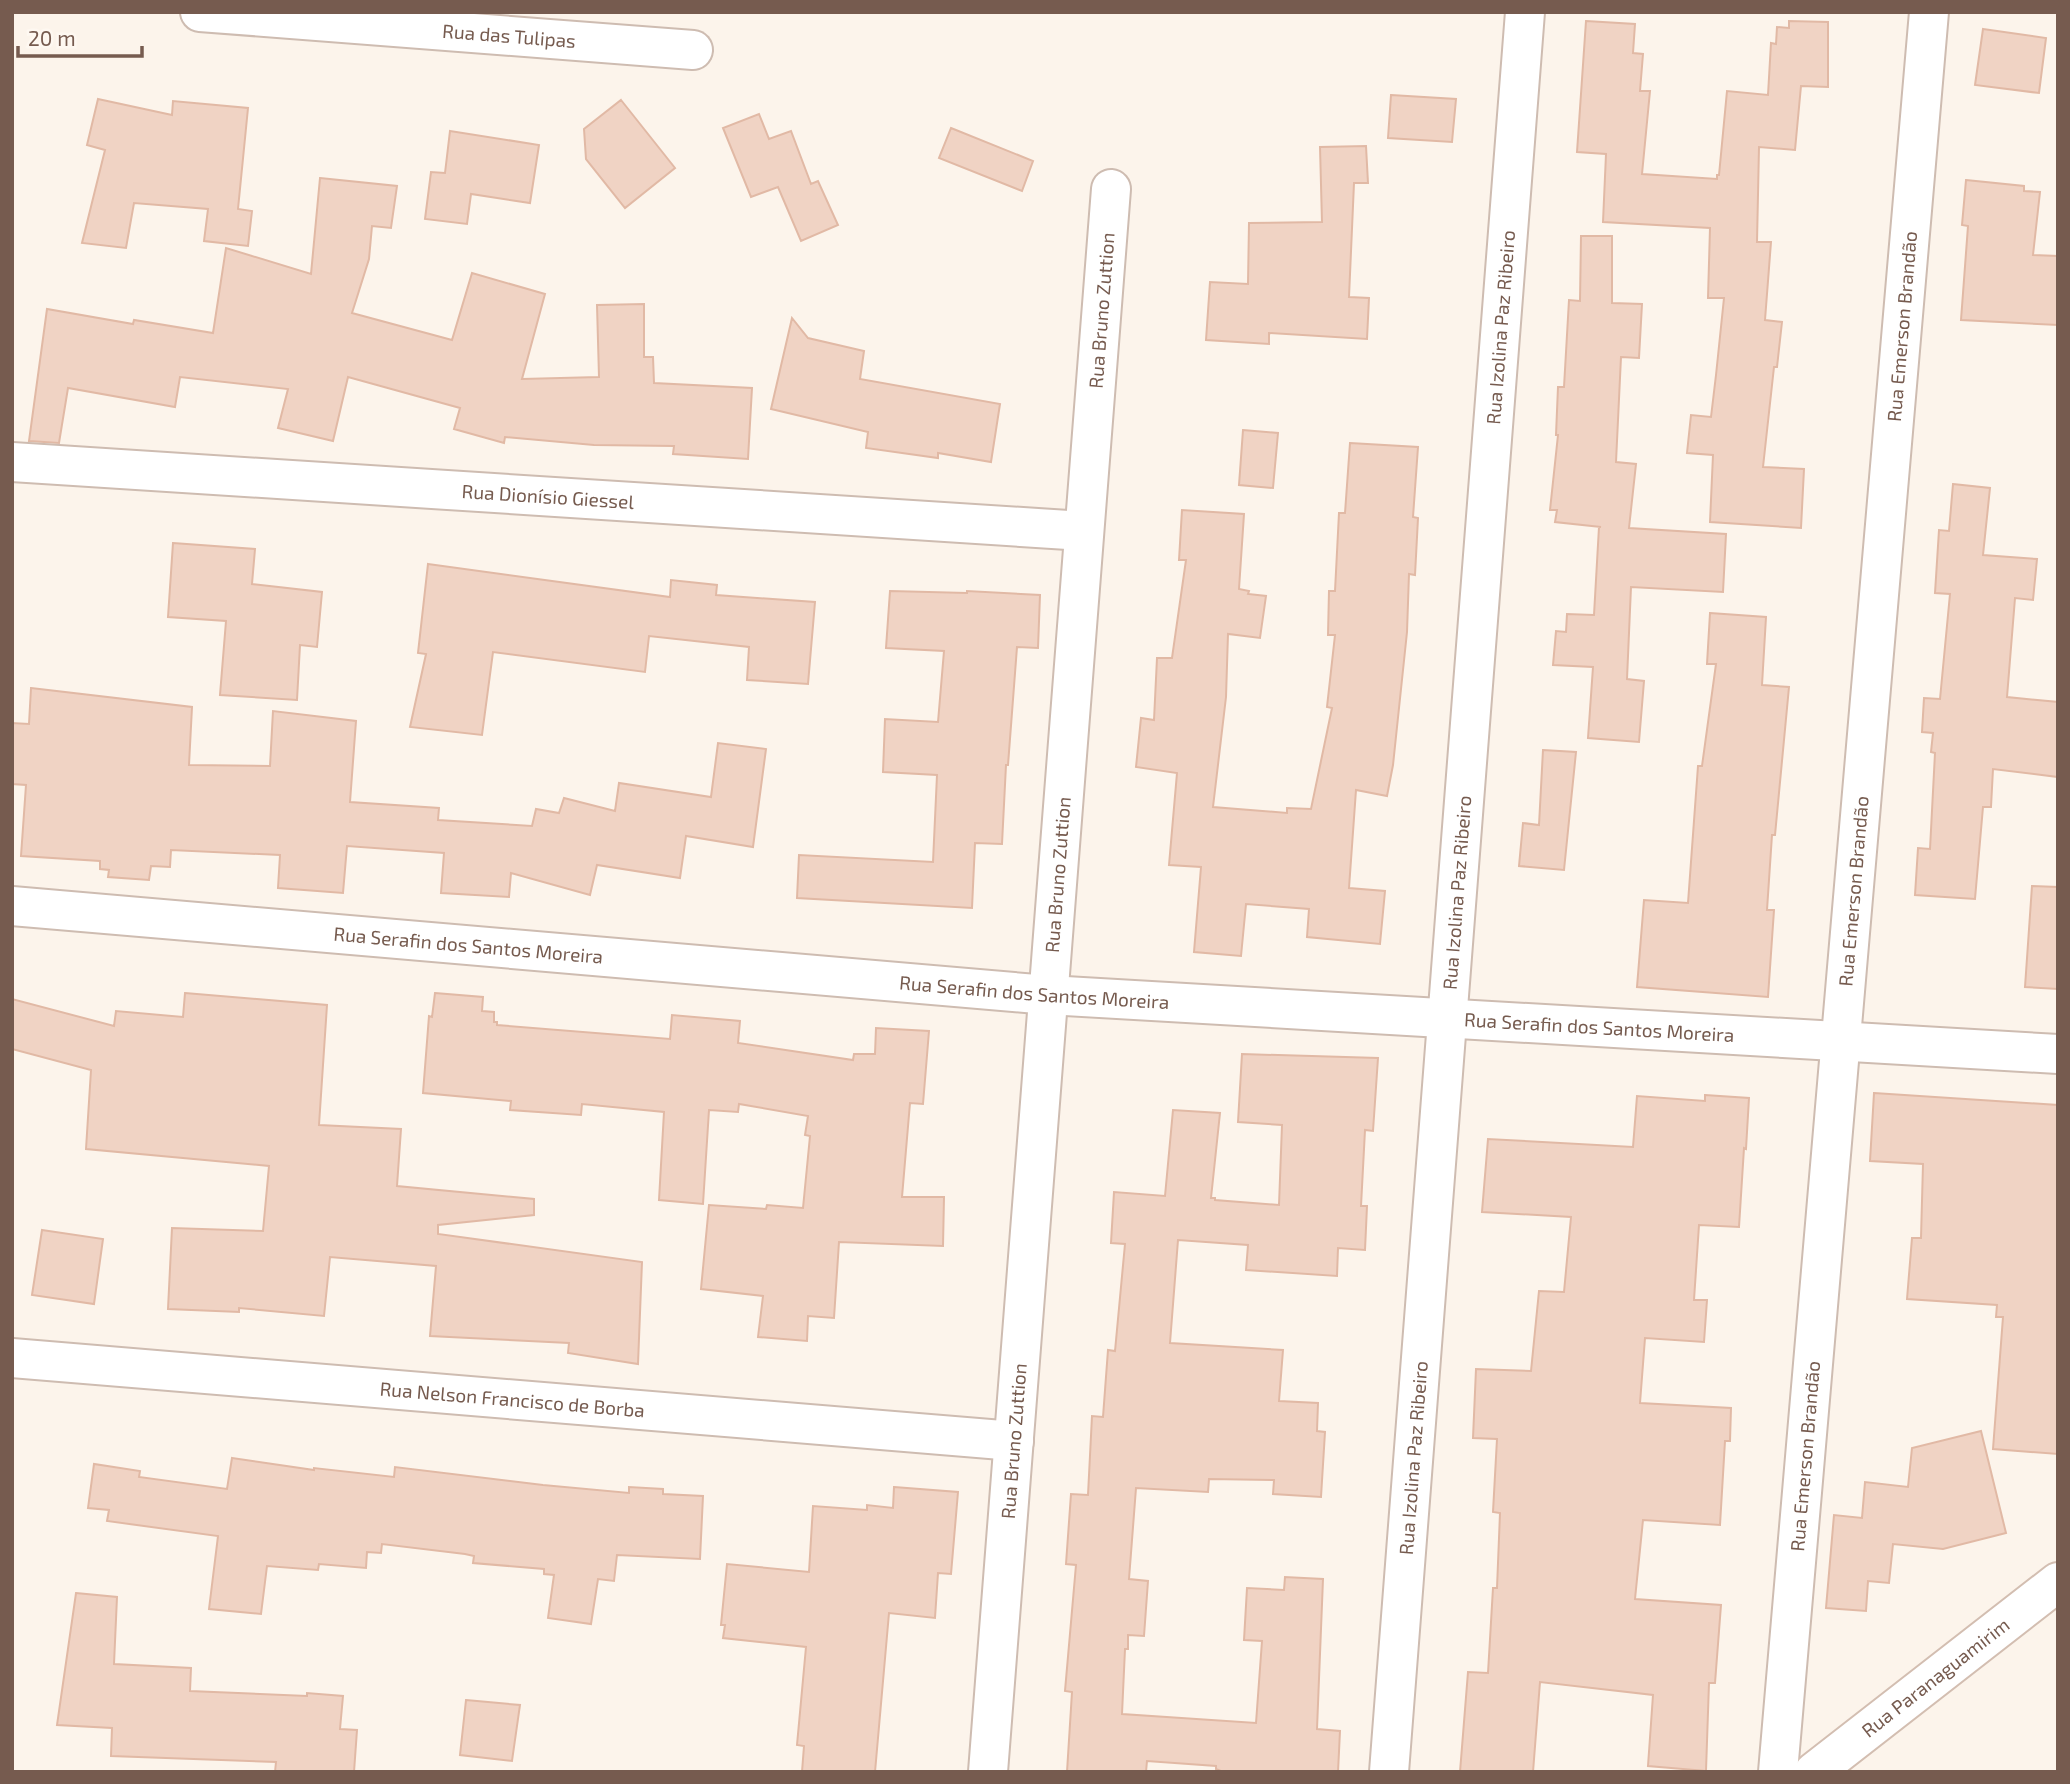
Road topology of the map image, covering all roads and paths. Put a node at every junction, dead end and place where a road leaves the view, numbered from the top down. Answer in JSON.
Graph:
{"nodes":[{"id":1,"x":200,"y":12,"type":"edge"},
{"id":2,"x":1525,"y":12,"type":"edge"},
{"id":3,"x":1929,"y":12,"type":"edge"},
{"id":4,"x":693,"y":50,"type":"dead end"},
{"id":5,"x":1111,"y":190,"type":"dead end"},
{"id":6,"x":12,"y":462,"type":"edge"},
{"id":7,"x":1084,"y":531,"type":"junction"},
{"id":8,"x":12,"y":906,"type":"edge"},
{"id":9,"x":1048,"y":995,"type":"junction"},
{"id":10,"x":1447,"y":1018,"type":"junction"},
{"id":11,"x":1841,"y":1041,"type":"junction"},
{"id":12,"x":2058,"y":1054,"type":"edge"},
{"id":13,"x":12,"y":1358,"type":"edge"},
{"id":14,"x":1014,"y":1441,"type":"junction"},
{"id":15,"x":2050,"y":1595,"type":"edge"},
{"id":16,"x":988,"y":1772,"type":"edge"},
{"id":17,"x":1389,"y":1772,"type":"edge"},
{"id":18,"x":1778,"y":1772,"type":"edge"},
{"id":19,"x":1814,"y":1772,"type":"edge"}],
"edges":[{"from":1,"to":4,"type":"street","name":"Rua das Tulipas"},
{"from":2,"to":10,"type":"street","name":"Rua Izolina Paz Ribeiro"},
{"from":3,"to":11,"type":"street","name":"Rua Emerson Brandão"},
{"from":5,"to":7,"type":"street","name":"Rua Bruno Zuttion"},
{"from":6,"to":7,"type":"street","name":"Rua Dionísio Giessel"},
{"from":7,"to":9,"type":"street","name":"Rua Bruno Zuttion"},
{"from":8,"to":9,"type":"street","name":"Rua Serafin dos Santos Moreira"},
{"from":9,"to":10,"type":"street","name":"Rua Serafin dos Santos Moreira"},
{"from":9,"to":14,"type":"street","name":"Rua Bruno Zuttion"},
{"from":10,"to":11,"type":"street","name":"Rua Serafin dos Santos Moreira"},
{"from":10,"to":17,"type":"street","name":"Rua Izolina Paz Ribeiro"},
{"from":11,"to":12,"type":"street","name":"Rua Serafin dos Santos Moreira"},
{"from":11,"to":18,"type":"street","name":"Rua Emerson Brandão"},
{"from":13,"to":14,"type":"street","name":"Rua Nelson Francisco de Borba"},
{"from":14,"to":16,"type":"street","name":"Rua Bruno Zuttion"},
{"from":15,"to":19,"type":"street","name":"Rua Paranaguamirim"}]}
